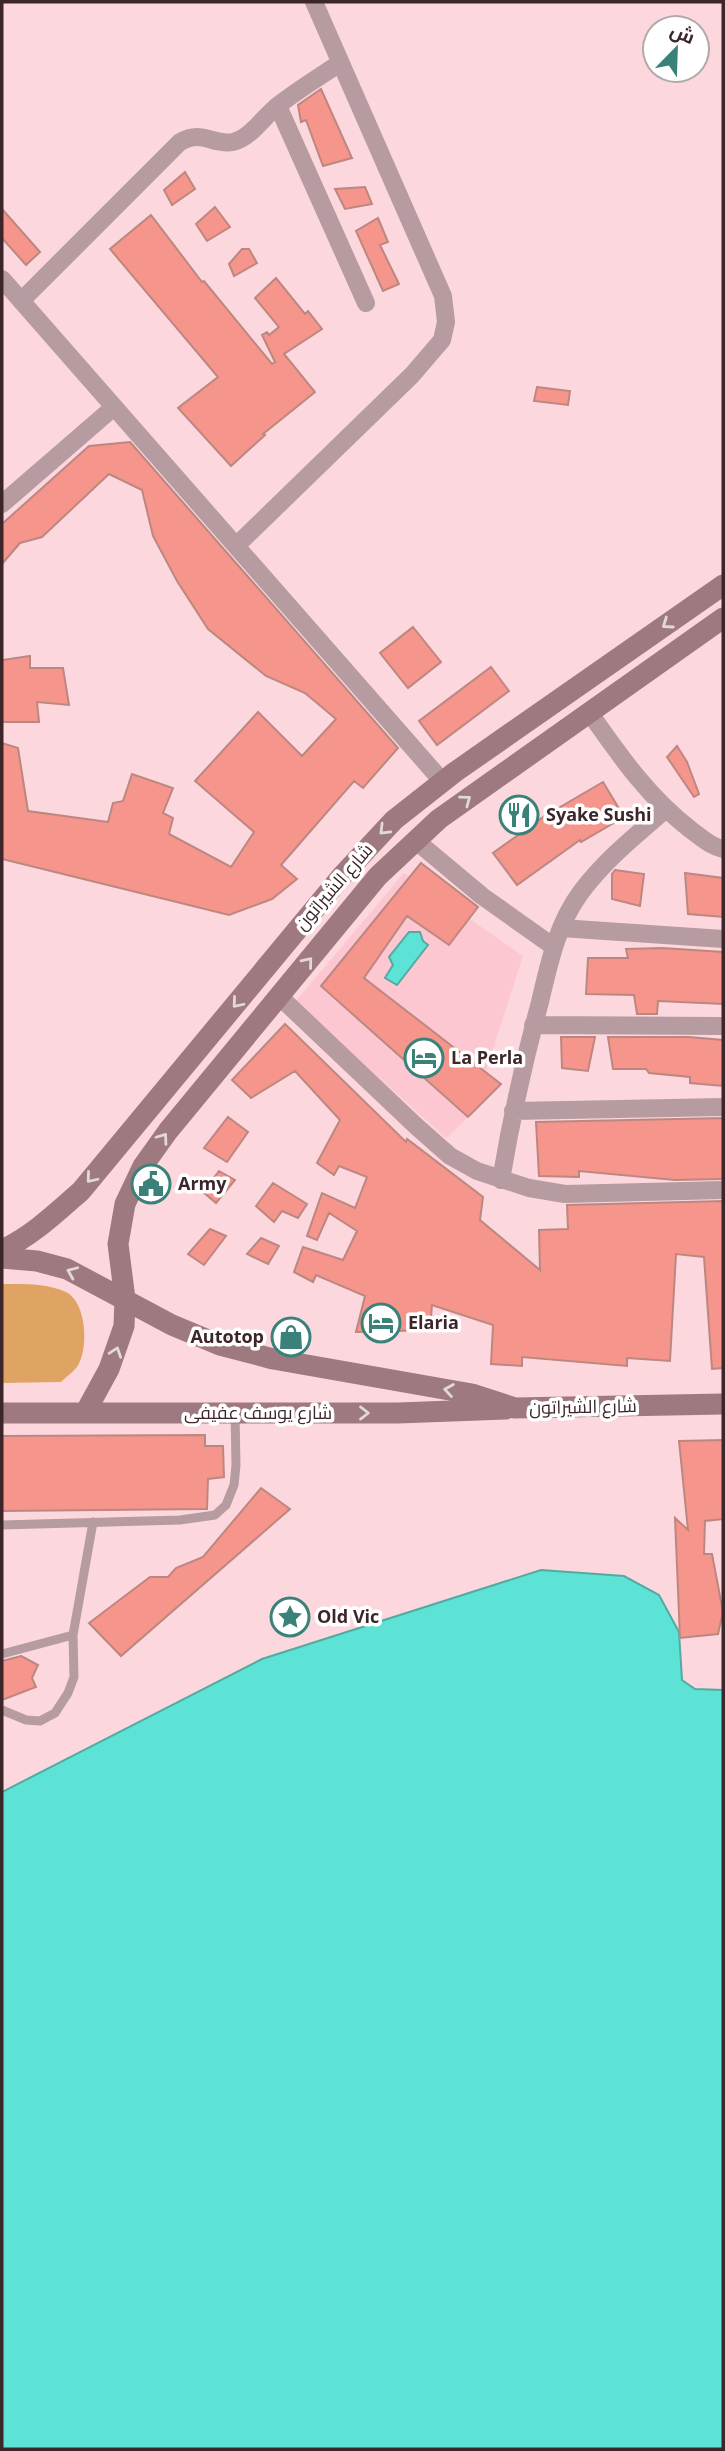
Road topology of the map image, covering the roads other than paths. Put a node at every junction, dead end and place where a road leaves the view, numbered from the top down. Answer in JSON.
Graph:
{"nodes":[{"id":1,"x":314,"y":2,"type":"edge"},
{"id":2,"x":340,"y":62,"type":"junction"},
{"id":3,"x":278,"y":106,"type":"junction"},
{"id":4,"x":2,"y":279,"type":"edge"},
{"id":5,"x":21,"y":301,"type":"junction"},
{"id":6,"x":366,"y":303,"type":"dead end"},
{"id":7,"x":114,"y":407,"type":"junction"},
{"id":8,"x":2,"y":504,"type":"edge"},
{"id":9,"x":237,"y":545,"type":"junction"},
{"id":10,"x":723,"y":585,"type":"edge"},
{"id":11,"x":723,"y":618,"type":"edge"},
{"id":12,"x":589,"y":712,"type":"junction"},
{"id":13,"x":442,"y":781,"type":"junction"},
{"id":14,"x":665,"y":810,"type":"junction"},
{"id":15,"x":415,"y":840,"type":"junction"},
{"id":16,"x":723,"y":849,"type":"edge"},
{"id":17,"x":561,"y":928,"type":"junction"},
{"id":18,"x":723,"y":939,"type":"edge"},
{"id":19,"x":554,"y":947,"type":"junction"},
{"id":20,"x":280,"y":997,"type":"junction"},
{"id":21,"x":533,"y":1026,"type":"junction"},
{"id":22,"x":723,"y":1026,"type":"edge"},
{"id":23,"x":723,"y":1107,"type":"edge"},
{"id":24,"x":513,"y":1111,"type":"junction"},
{"id":25,"x":501,"y":1180,"type":"junction"},
{"id":26,"x":723,"y":1190,"type":"edge"},
{"id":27,"x":2,"y":1250,"type":"edge"},
{"id":28,"x":2,"y":1258,"type":"edge"},
{"id":29,"x":125,"y":1299,"type":"junction"},
{"id":30,"x":723,"y":1404,"type":"edge"},
{"id":31,"x":515,"y":1408,"type":"junction"},
{"id":32,"x":2,"y":1413,"type":"edge"},
{"id":33,"x":85,"y":1413,"type":"junction"},
{"id":34,"x":235,"y":1413,"type":"junction"},
{"id":35,"x":93,"y":1522,"type":"junction"},
{"id":36,"x":2,"y":1525,"type":"edge"},
{"id":37,"x":73,"y":1635,"type":"junction"},
{"id":38,"x":2,"y":1654,"type":"edge"},
{"id":39,"x":2,"y":1710,"type":"edge"}],
"edges":[{"from":1,"to":2,"type":"street"},
{"from":2,"to":3,"type":"street"},
{"from":2,"to":9,"type":"street"},
{"from":3,"to":5,"type":"street"},
{"from":3,"to":6,"type":"street"},
{"from":4,"to":5,"type":"street"},
{"from":5,"to":7,"type":"street"},
{"from":7,"to":8,"type":"street"},
{"from":7,"to":9,"type":"street"},
{"from":9,"to":13,"type":"street"},
{"from":10,"to":13,"type":"street","name":"شارع الشيراتون","one_way":true},
{"from":11,"to":12,"type":"street","name":"شارع الشيراتون"},
{"from":12,"to":14,"type":"street"},
{"from":15,"to":12,"type":"street","name":"شارع الشيراتون","one_way":true},
{"from":13,"to":27,"type":"street","name":"شارع الشيراتون","one_way":true},
{"from":14,"to":16,"type":"street"},
{"from":14,"to":17,"type":"street"},
{"from":15,"to":19,"type":"street"},
{"from":20,"to":15,"type":"street","name":"شارع الشيراتون","one_way":true},
{"from":17,"to":18,"type":"street"},
{"from":17,"to":19,"type":"street"},
{"from":19,"to":21,"type":"street"},
{"from":20,"to":25,"type":"street"},
{"from":29,"to":20,"type":"street","name":"شارع الشيراتون","one_way":true},
{"from":21,"to":22,"type":"street"},
{"from":21,"to":24,"type":"street"},
{"from":23,"to":24,"type":"street"},
{"from":24,"to":25,"type":"street"},
{"from":25,"to":26,"type":"street"},
{"from":29,"to":28,"type":"street","name":"شارع الشيراتون","one_way":true},
{"from":31,"to":29,"type":"street","name":"شارع الشيراتون","one_way":true},
{"from":33,"to":29,"type":"street","name":"شارع الشيراتون","one_way":true},
{"from":30,"to":31,"type":"street","name":"شارع الشيراتون"},
{"from":34,"to":31,"type":"street","name":"شارع يوسف عفيفى","one_way":true},
{"from":32,"to":33,"type":"street","name":"شارع يوسف عفيفى"},
{"from":33,"to":34,"type":"street","name":"شارع يوسف عفيفى"},
{"from":34,"to":35,"type":"lane"},
{"from":35,"to":36,"type":"lane"},
{"from":35,"to":37,"type":"lane"},
{"from":37,"to":38,"type":"lane"},
{"from":37,"to":39,"type":"lane"}]}
